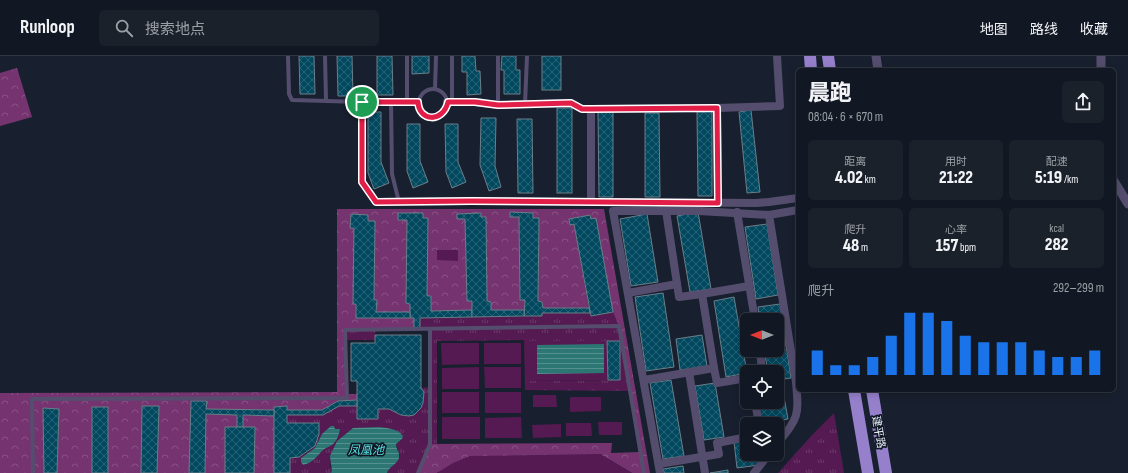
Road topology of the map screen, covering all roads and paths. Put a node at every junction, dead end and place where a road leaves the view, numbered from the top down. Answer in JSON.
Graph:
{"nodes":[{"id":1,"x":288,"y":56,"type":"edge"},
{"id":2,"x":325,"y":56,"type":"edge"},
{"id":3,"x":407,"y":56,"type":"edge"},
{"id":4,"x":436,"y":56,"type":"edge"},
{"id":5,"x":452,"y":56,"type":"edge"},
{"id":6,"x":498,"y":56,"type":"edge"},
{"id":7,"x":527,"y":56,"type":"edge"},
{"id":8,"x":777,"y":56,"type":"edge"},
{"id":9,"x":810,"y":56,"type":"edge"},
{"id":10,"x":828,"y":56,"type":"edge"},
{"id":11,"x":876,"y":56,"type":"edge"},
{"id":12,"x":1101,"y":56,"type":"edge"},
{"id":13,"x":811,"y":68,"type":"edge"},
{"id":14,"x":830,"y":68,"type":"edge"},
{"id":15,"x":878,"y":68,"type":"edge"},
{"id":16,"x":1101,"y":68,"type":"edge"},
{"id":17,"x":435,"y":89,"type":"junction"},
{"id":18,"x":326,"y":100,"type":"junction"},
{"id":19,"x":391,"y":101,"type":"junction"},
{"id":20,"x":362,"y":102,"type":"junction"},
{"id":21,"x":407,"y":102,"type":"junction"},
{"id":22,"x":418,"y":102,"type":"junction"},
{"id":23,"x":450,"y":102,"type":"junction"},
{"id":24,"x":498,"y":105,"type":"junction"},
{"id":25,"x":526,"y":105,"type":"junction"},
{"id":26,"x":717,"y":108,"type":"junction"},
{"id":27,"x":591,"y":109,"type":"junction"},
{"id":28,"x":1116,"y":183,"type":"edge"},
{"id":29,"x":796,"y":198,"type":"edge"},
{"id":30,"x":399,"y":202,"type":"junction"},
{"id":31,"x":591,"y":202,"type":"junction"},
{"id":32,"x":718,"y":203,"type":"junction"},
{"id":33,"x":1128,"y":204,"type":"edge"},
{"id":34,"x":796,"y":210,"type":"edge"},
{"id":35,"x":666,"y":211,"type":"junction"},
{"id":36,"x":737,"y":212,"type":"junction"},
{"id":37,"x":769,"y":215,"type":"junction"},
{"id":38,"x":677,"y":284,"type":"junction"},
{"id":39,"x":749,"y":286,"type":"junction"},
{"id":40,"x":628,"y":293,"type":"junction"},
{"id":41,"x":702,"y":294,"type":"junction"},
{"id":42,"x":754,"y":313,"type":"edge"},
{"id":43,"x":430,"y":329,"type":"junction"},
{"id":44,"x":714,"y":368,"type":"junction"},
{"id":45,"x":689,"y":372,"type":"junction"},
{"id":46,"x":740,"y":379,"type":"edge"},
{"id":47,"x":644,"y":380,"type":"junction"},
{"id":48,"x":796,"y":382,"type":"edge"},
{"id":49,"x":797,"y":392,"type":"edge"},
{"id":50,"x":854,"y":392,"type":"edge"},
{"id":51,"x":872,"y":392,"type":"edge"},
{"id":52,"x":784,"y":435,"type":"edge"},
{"id":53,"x":740,"y":438,"type":"edge"},
{"id":54,"x":702,"y":456,"type":"junction"},
{"id":55,"x":763,"y":461,"type":"edge"},
{"id":56,"x":659,"y":464,"type":"junction"},
{"id":57,"x":33,"y":473,"type":"edge"},
{"id":58,"x":418,"y":473,"type":"edge"},
{"id":59,"x":644,"y":473,"type":"edge"},
{"id":60,"x":660,"y":473,"type":"edge"},
{"id":61,"x":705,"y":473,"type":"edge"},
{"id":62,"x":754,"y":473,"type":"edge"},
{"id":63,"x":868,"y":473,"type":"edge"},
{"id":64,"x":886,"y":473,"type":"edge"}],
"edges":[{"from":1,"to":18,"type":"lane"},
{"from":2,"to":18,"type":"lane"},
{"from":3,"to":21,"type":"lane"},
{"from":4,"to":17,"type":"lane"},
{"from":5,"to":23,"type":"lane"},
{"from":6,"to":24,"type":"lane"},
{"from":7,"to":25,"type":"lane"},
{"from":8,"to":26,"type":"street"},
{"from":9,"to":13,"type":"highway"},
{"from":10,"to":14,"type":"highway"},
{"from":11,"to":15,"type":"street"},
{"from":12,"to":16,"type":"street"},
{"from":17,"to":22,"type":"lane"},
{"from":17,"to":23,"type":"lane"},
{"from":18,"to":20,"type":"lane"},
{"from":19,"to":20,"type":"lane"},
{"from":19,"to":21,"type":"lane"},
{"from":19,"to":30,"type":"lane"},
{"from":20,"to":30,"type":"street"},
{"from":21,"to":22,"type":"lane"},
{"from":22,"to":23,"type":"lane"},
{"from":23,"to":24,"type":"street"},
{"from":24,"to":25,"type":"street"},
{"from":25,"to":27,"type":"street"},
{"from":26,"to":27,"type":"street"},
{"from":26,"to":32,"type":"street"},
{"from":27,"to":31,"type":"street"},
{"from":28,"to":33,"type":"street"},
{"from":29,"to":32,"type":"street"},
{"from":30,"to":31,"type":"street"},
{"from":31,"to":32,"type":"street"},
{"from":34,"to":37,"type":"street"},
{"from":35,"to":36,"type":"street"},
{"from":35,"to":38,"type":"street"},
{"from":35,"to":40,"type":"street"},
{"from":36,"to":37,"type":"street"},
{"from":36,"to":39,"type":"street"},
{"from":37,"to":48,"type":"street"},
{"from":38,"to":40,"type":"street"},
{"from":38,"to":41,"type":"street"},
{"from":39,"to":41,"type":"street"},
{"from":39,"to":42,"type":"street"},
{"from":40,"to":47,"type":"street"},
{"from":41,"to":44,"type":"street"},
{"from":43,"to":57,"type":"lane"},
{"from":43,"to":58,"type":"lane"},
{"from":43,"to":59,"type":"lane"},
{"from":44,"to":45,"type":"street"},
{"from":44,"to":46,"type":"street"},
{"from":45,"to":47,"type":"street"},
{"from":45,"to":54,"type":"street"},
{"from":47,"to":56,"type":"street"},
{"from":49,"to":52,"type":"street"},
{"from":50,"to":63,"type":"highway","name":"建平路"},
{"from":51,"to":64,"type":"highway","name":"建平路"},
{"from":53,"to":54,"type":"street"},
{"from":54,"to":56,"type":"street"},
{"from":54,"to":61,"type":"street"},
{"from":55,"to":62,"type":"street"},
{"from":56,"to":60,"type":"street"}]}
